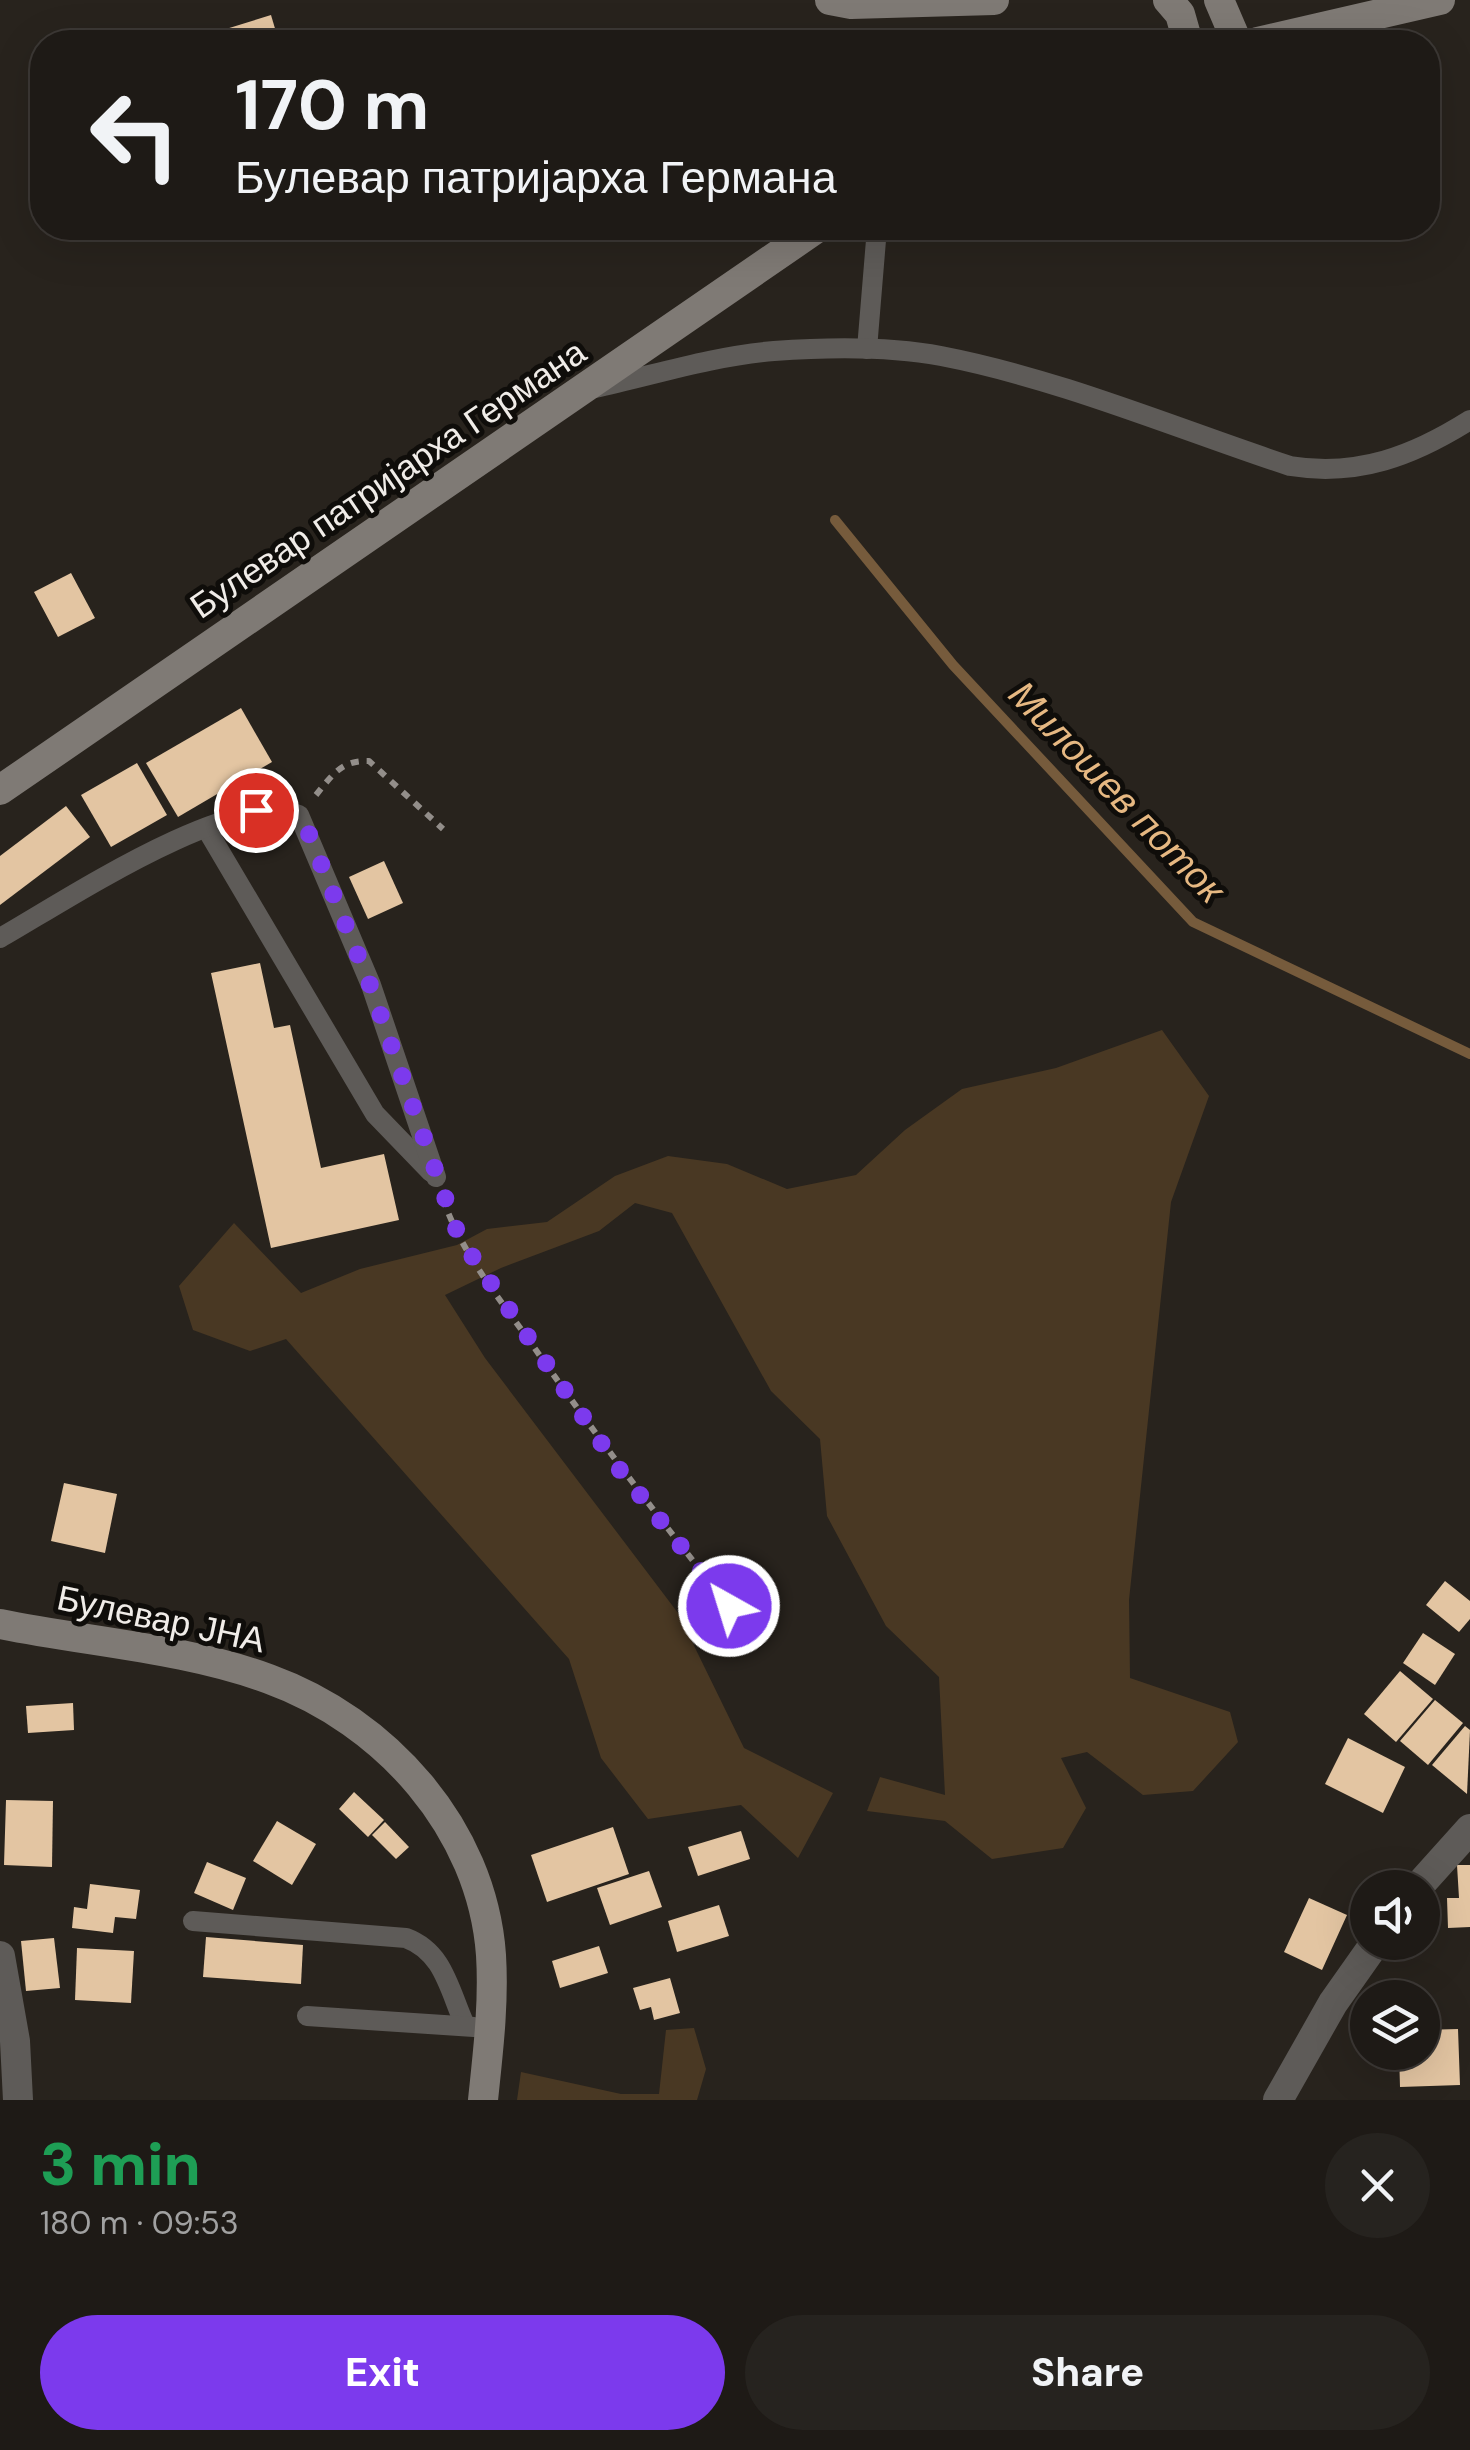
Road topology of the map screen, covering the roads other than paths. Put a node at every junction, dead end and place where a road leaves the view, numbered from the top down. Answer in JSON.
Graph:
{"nodes":[{"id":1,"x":830,"y":0,"type":"edge"},
{"id":2,"x":994,"y":0,"type":"edge"},
{"id":3,"x":1220,"y":0,"type":"edge"},
{"id":4,"x":1439,"y":0,"type":"edge"},
{"id":5,"x":1175,"y":3,"type":"edge"},
{"id":6,"x":1184,"y":30,"type":"edge"},
{"id":7,"x":1232,"y":30,"type":"edge"},
{"id":8,"x":1309,"y":30,"type":"edge"},
{"id":9,"x":800,"y":240,"type":"edge"},
{"id":10,"x":876,"y":240,"type":"edge"},
{"id":11,"x":867,"y":349,"type":"junction"},
{"id":12,"x":586,"y":390,"type":"junction"},
{"id":13,"x":1470,"y":420,"type":"edge"},
{"id":14,"x":0,"y":790,"type":"edge"},
{"id":15,"x":206,"y":828,"type":"junction"},
{"id":16,"x":0,"y":938,"type":"edge"},
{"id":17,"x":0,"y":1624,"type":"edge"},
{"id":18,"x":1470,"y":1829,"type":"edge"},
{"id":19,"x":1432,"y":1870,"type":"edge"},
{"id":20,"x":193,"y":1921,"type":"dead end"},
{"id":21,"x":0,"y":1956,"type":"edge"},
{"id":22,"x":1363,"y":1960,"type":"edge"},
{"id":23,"x":307,"y":2016,"type":"dead end"},
{"id":24,"x":478,"y":2028,"type":"junction"},
{"id":25,"x":18,"y":2100,"type":"edge"},
{"id":26,"x":483,"y":2100,"type":"edge"},
{"id":27,"x":1278,"y":2100,"type":"edge"}],
"edges":[{"from":1,"to":2,"type":"main road"},
{"from":3,"to":7,"type":"main road"},
{"from":4,"to":8,"type":"main road"},
{"from":5,"to":6,"type":"main road"},
{"from":9,"to":12,"type":"main road","name":"Булевар патријарха Германа"},
{"from":10,"to":11,"type":"lane"},
{"from":11,"to":12,"type":"lane"},
{"from":11,"to":13,"type":"lane"},
{"from":12,"to":14,"type":"main road","name":"Булевар патријарха Германа"},
{"from":15,"to":15,"type":"lane"},
{"from":15,"to":16,"type":"lane"},
{"from":17,"to":24,"type":"main road","name":"Булевар ЈНА"},
{"from":18,"to":19,"type":"street"},
{"from":20,"to":24,"type":"lane"},
{"from":21,"to":25,"type":"street"},
{"from":22,"to":27,"type":"street"},
{"from":23,"to":24,"type":"lane"},
{"from":24,"to":26,"type":"main road","name":"Булевар ЈНА"}]}
